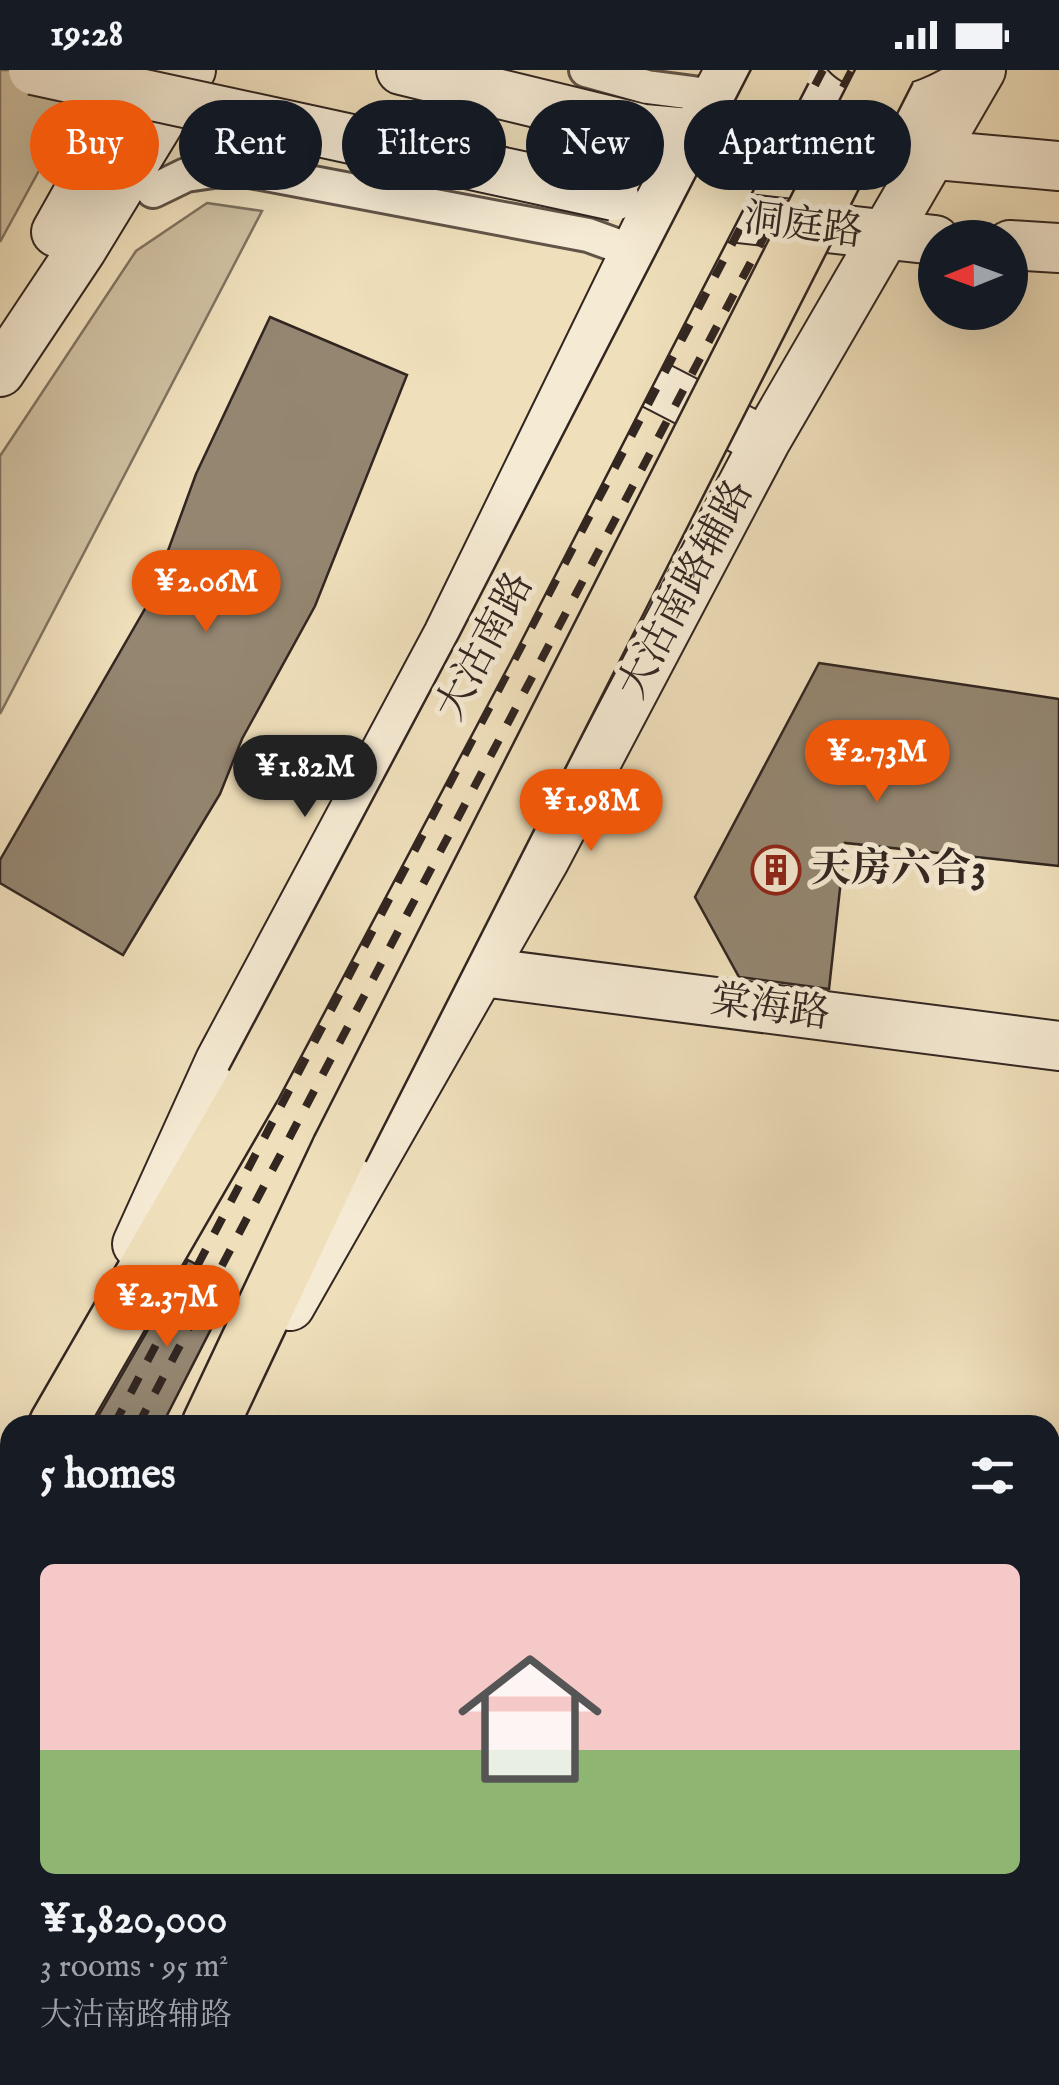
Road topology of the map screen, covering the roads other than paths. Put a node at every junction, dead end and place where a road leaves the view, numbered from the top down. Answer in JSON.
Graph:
{"nodes":[{"id":1,"x":34,"y":70,"type":"edge"},
{"id":2,"x":147,"y":70,"type":"edge"},
{"id":3,"x":191,"y":70,"type":"edge"},
{"id":4,"x":401,"y":70,"type":"edge"},
{"id":5,"x":586,"y":70,"type":"edge"},
{"id":6,"x":782,"y":70,"type":"edge"},
{"id":7,"x":796,"y":70,"type":"edge"},
{"id":8,"x":887,"y":70,"type":"edge"},
{"id":9,"x":978,"y":73,"type":"edge"},
{"id":10,"x":710,"y":100,"type":"edge"},
{"id":11,"x":684,"y":113,"type":"edge"},
{"id":12,"x":684,"y":139,"type":"edge"},
{"id":13,"x":911,"y":153,"type":"edge"},
{"id":14,"x":927,"y":157,"type":"junction"},
{"id":15,"x":1059,"y":166,"type":"edge"},
{"id":16,"x":159,"y":188,"type":"edge"},
{"id":17,"x":154,"y":190,"type":"edge"},
{"id":18,"x":635,"y":202,"type":"junction"},
{"id":19,"x":884,"y":236,"type":"junction"},
{"id":20,"x":918,"y":239,"type":"edge"},
{"id":21,"x":1028,"y":246,"type":"edge"},
{"id":22,"x":1059,"y":248,"type":"edge"},
{"id":23,"x":82,"y":249,"type":"junction"},
{"id":24,"x":635,"y":252,"type":"junction"},
{"id":25,"x":0,"y":318,"type":"edge"},
{"id":26,"x":589,"y":351,"type":"junction"},
{"id":27,"x":0,"y":372,"type":"edge"},
{"id":28,"x":765,"y":442,"type":"junction"},
{"id":29,"x":482,"y":972,"type":"junction"},
{"id":30,"x":1059,"y":1046,"type":"edge"},
{"id":31,"x":61,"y":1415,"type":"edge"},
{"id":32,"x":62,"y":1415,"type":"edge"},
{"id":33,"x":215,"y":1415,"type":"edge"},
{"id":34,"x":225,"y":1415,"type":"edge"}],
"edges":[{"from":1,"to":18,"type":"street","name":"洞庭路","bridge":true},
{"from":2,"to":25,"type":"street"},
{"from":3,"to":23,"type":"street"},
{"from":4,"to":11,"type":"street","name":"洞庭路"},
{"from":5,"to":10,"type":"street"},
{"from":6,"to":32,"type":"highway","name":"大沽南路","bridge":true},
{"from":7,"to":9,"type":"street"},
{"from":8,"to":33,"type":"highway","bridge":true},
{"from":9,"to":14,"type":"street","name":"大沽南路辅路"},
{"from":12,"to":18,"type":"street"},
{"from":13,"to":14,"type":"street","name":"洞庭路"},
{"from":14,"to":15,"type":"street","name":"洞庭路"},
{"from":14,"to":19,"type":"street","name":"大沽南路辅路"},
{"from":16,"to":24,"type":"street"},
{"from":17,"to":23,"type":"street"},
{"from":18,"to":19,"type":"street","name":"洞庭路"},
{"from":18,"to":24,"type":"street"},
{"from":19,"to":20,"type":"street","name":"洞庭路"},
{"from":19,"to":28,"type":"street","name":"大沽南路辅路"},
{"from":21,"to":22,"type":"street"},
{"from":23,"to":27,"type":"street"},
{"from":24,"to":26,"type":"street"},
{"from":26,"to":28,"type":"street"},
{"from":26,"to":31,"type":"street"},
{"from":28,"to":29,"type":"street","name":"大沽南路辅路"},
{"from":29,"to":30,"type":"street","name":"棠海路"},
{"from":29,"to":34,"type":"street","name":"大沽南路辅路"}]}
